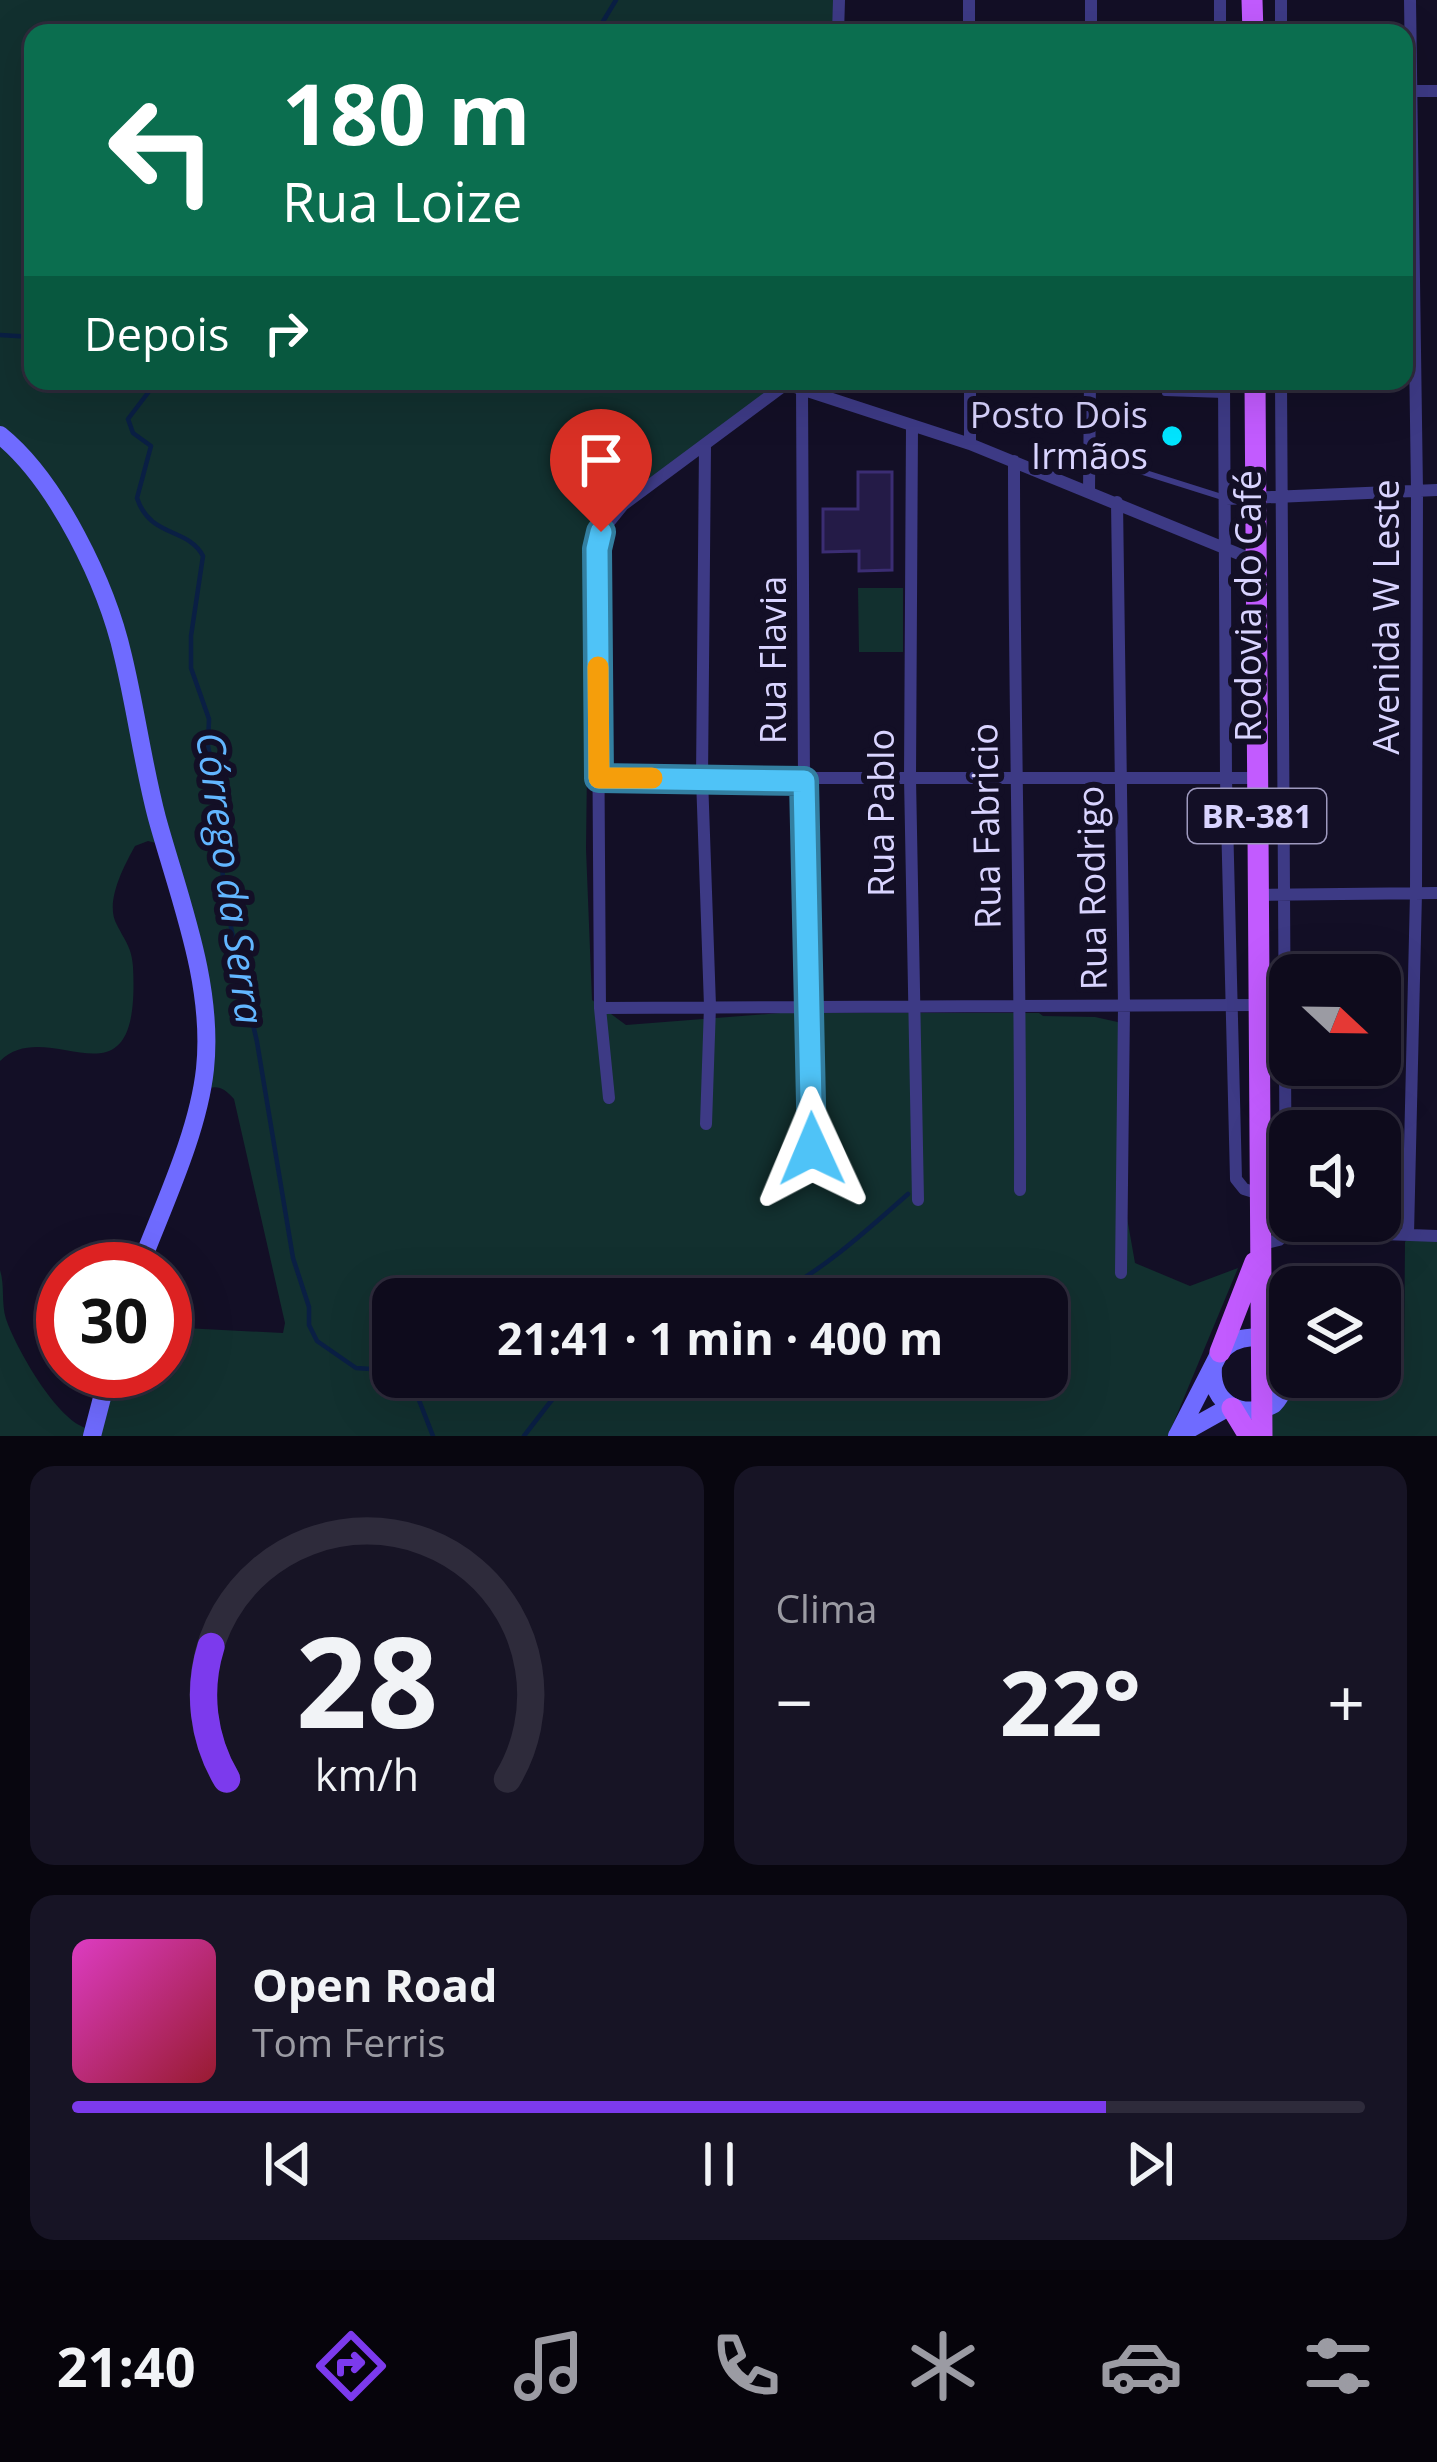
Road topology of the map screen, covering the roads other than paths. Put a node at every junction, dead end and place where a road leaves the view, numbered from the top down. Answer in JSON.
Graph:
{"nodes":[{"id":1,"x":1413,"y":331,"type":"edge"},
{"id":2,"x":774,"y":390,"type":"edge"},
{"id":3,"x":802,"y":390,"type":"edge"},
{"id":4,"x":808,"y":390,"type":"edge"},
{"id":5,"x":836,"y":390,"type":"edge"},
{"id":6,"x":970,"y":390,"type":"edge"},
{"id":7,"x":1090,"y":390,"type":"edge"},
{"id":8,"x":1200,"y":390,"type":"edge"},
{"id":9,"x":1224,"y":390,"type":"edge"},
{"id":10,"x":1255,"y":390,"type":"edge"},
{"id":11,"x":1281,"y":390,"type":"edge"},
{"id":12,"x":1165,"y":393,"type":"dead end"},
{"id":13,"x":835,"y":400,"type":"junction"},
{"id":14,"x":912,"y":425,"type":"junction"},
{"id":15,"x":0,"y":435,"type":"edge"},
{"id":16,"x":970,"y":444,"type":"junction"},
{"id":17,"x":705,"y":446,"type":"junction"},
{"id":18,"x":1089,"y":454,"type":"junction"},
{"id":19,"x":1014,"y":461,"type":"junction"},
{"id":20,"x":1437,"y":490,"type":"edge"},
{"id":21,"x":1089,"y":491,"type":"junction"},
{"id":22,"x":1417,"y":491,"type":"junction"},
{"id":23,"x":1255,"y":496,"type":"junction"},
{"id":24,"x":1281,"y":496,"type":"junction"},
{"id":25,"x":1226,"y":499,"type":"junction"},
{"id":26,"x":1118,"y":502,"type":"junction"},
{"id":27,"x":1226,"y":548,"type":"junction"},
{"id":28,"x":1256,"y":561,"type":"junction"},
{"id":29,"x":599,"y":778,"type":"junction"},
{"id":30,"x":702,"y":778,"type":"junction"},
{"id":31,"x":910,"y":778,"type":"junction"},
{"id":32,"x":1226,"y":778,"type":"junction"},
{"id":33,"x":1258,"y":778,"type":"junction"},
{"id":34,"x":1121,"y":780,"type":"junction"},
{"id":35,"x":804,"y":781,"type":"junction"},
{"id":36,"x":1014,"y":781,"type":"junction"},
{"id":37,"x":1416,"y":893,"type":"junction"},
{"id":38,"x":1437,"y":893,"type":"edge"},
{"id":39,"x":1269,"y":894,"type":"junction"},
{"id":40,"x":1258,"y":1005,"type":"junction"},
{"id":41,"x":710,"y":1006,"type":"junction"},
{"id":42,"x":810,"y":1006,"type":"junction"},
{"id":43,"x":913,"y":1006,"type":"junction"},
{"id":44,"x":1021,"y":1006,"type":"junction"},
{"id":45,"x":1124,"y":1006,"type":"junction"},
{"id":46,"x":1233,"y":1006,"type":"junction"},
{"id":47,"x":600,"y":1008,"type":"junction"},
{"id":48,"x":609,"y":1098,"type":"dead end"},
{"id":49,"x":706,"y":1124,"type":"dead end"},
{"id":50,"x":812,"y":1149,"type":"dead end"},
{"id":51,"x":1020,"y":1190,"type":"dead end"},
{"id":52,"x":1260,"y":1194,"type":"junction"},
{"id":53,"x":918,"y":1200,"type":"dead end"},
{"id":54,"x":1401,"y":1234,"type":"edge"},
{"id":55,"x":1408,"y":1234,"type":"junction"},
{"id":56,"x":1437,"y":1236,"type":"edge"},
{"id":57,"x":149,"y":1242,"type":"edge"},
{"id":58,"x":1259,"y":1247,"type":"junction"},
{"id":59,"x":1121,"y":1274,"type":"dead end"},
{"id":60,"x":1260,"y":1338,"type":"junction"},
{"id":61,"x":1217,"y":1360,"type":"junction"},
{"id":62,"x":102,"y":1398,"type":"edge"},
{"id":63,"x":1231,"y":1407,"type":"junction"},
{"id":64,"x":1262,"y":1411,"type":"junction"},
{"id":65,"x":92,"y":1436,"type":"edge"},
{"id":66,"x":1177,"y":1436,"type":"edge"},
{"id":67,"x":1249,"y":1436,"type":"edge"},
{"id":68,"x":1262,"y":1436,"type":"edge"}],
"edges":[{"from":1,"to":22,"type":"street","name":"Avenida W Leste"},
{"from":2,"to":17,"type":"street"},
{"from":3,"to":35,"type":"street","name":"Rua Flavia"},
{"from":4,"to":13,"type":"street"},
{"from":5,"to":13,"type":"street"},
{"from":6,"to":16,"type":"street"},
{"from":7,"to":18,"type":"street"},
{"from":8,"to":12,"type":"lane"},
{"from":9,"to":25,"type":"street"},
{"from":10,"to":23,"type":"main road","number":"BR-381"},
{"from":11,"to":24,"type":"street","name":"Rodovia do Café"},
{"from":13,"to":14,"type":"street"},
{"from":14,"to":16,"type":"street"},
{"from":14,"to":31,"type":"street","name":"Rua Pablo"},
{"from":15,"to":57,"type":"street"},
{"from":16,"to":19,"type":"street"},
{"from":17,"to":29,"type":"street"},
{"from":17,"to":30,"type":"street"},
{"from":18,"to":21,"type":"street"},
{"from":18,"to":25,"type":"lane"},
{"from":19,"to":21,"type":"street"},
{"from":19,"to":36,"type":"street","name":"Rua Fabricio"},
{"from":20,"to":22,"type":"street"},
{"from":21,"to":26,"type":"street"},
{"from":22,"to":24,"type":"street"},
{"from":22,"to":37,"type":"street","name":"Avenida W Leste"},
{"from":23,"to":24,"type":"street"},
{"from":23,"to":25,"type":"street"},
{"from":23,"to":28,"type":"main road","number":"BR-381"},
{"from":24,"to":39,"type":"street","name":"Rodovia do Café"},
{"from":25,"to":27,"type":"street"},
{"from":26,"to":27,"type":"street"},
{"from":26,"to":34,"type":"street","name":"Rua Rodrigo"},
{"from":27,"to":28,"type":"street"},
{"from":27,"to":32,"type":"street"},
{"from":28,"to":33,"type":"main road","number":"BR-381"},
{"from":29,"to":30,"type":"street"},
{"from":29,"to":47,"type":"street"},
{"from":30,"to":35,"type":"street"},
{"from":30,"to":41,"type":"street"},
{"from":31,"to":35,"type":"street"},
{"from":31,"to":36,"type":"street"},
{"from":31,"to":43,"type":"street","name":"Rua Pablo"},
{"from":32,"to":33,"type":"street"},
{"from":32,"to":34,"type":"street"},
{"from":32,"to":46,"type":"street"},
{"from":33,"to":39,"type":"main road","number":"BR-381"},
{"from":34,"to":36,"type":"street"},
{"from":34,"to":45,"type":"street","name":"Rua Rodrigo"},
{"from":35,"to":42,"type":"street","name":"Rua Flavia"},
{"from":36,"to":44,"type":"street","name":"Rua Fabricio"},
{"from":37,"to":38,"type":"street"},
{"from":37,"to":39,"type":"street"},
{"from":37,"to":55,"type":"street","name":"Avenida W Leste"},
{"from":39,"to":40,"type":"main road","number":"BR-381"},
{"from":39,"to":58,"type":"street","name":"Rodovia do Café"},
{"from":40,"to":46,"type":"street"},
{"from":40,"to":52,"type":"main road","number":"BR-381"},
{"from":41,"to":42,"type":"street"},
{"from":41,"to":47,"type":"street"},
{"from":41,"to":49,"type":"street"},
{"from":42,"to":43,"type":"street"},
{"from":42,"to":50,"type":"street","name":"Rua Flavia"},
{"from":43,"to":44,"type":"street"},
{"from":43,"to":53,"type":"street","name":"Rua Pablo"},
{"from":44,"to":45,"type":"street"},
{"from":44,"to":51,"type":"street","name":"Rua Fabricio"},
{"from":45,"to":46,"type":"street"},
{"from":45,"to":59,"type":"street","name":"Rua Rodrigo"},
{"from":46,"to":52,"type":"street"},
{"from":47,"to":48,"type":"street"},
{"from":52,"to":58,"type":"main road","number":"BR-381"},
{"from":54,"to":55,"type":"street"},
{"from":55,"to":56,"type":"street"},
{"from":58,"to":60,"type":"main road","number":"BR-381"},
{"from":58,"to":61,"type":"main road"},
{"from":60,"to":61,"type":"street"},
{"from":60,"to":64,"type":"main road","number":"BR-381"},
{"from":61,"to":63,"type":"street"},
{"from":61,"to":66,"type":"street"},
{"from":62,"to":65,"type":"street"},
{"from":63,"to":64,"type":"street"},
{"from":63,"to":66,"type":"street"},
{"from":63,"to":67,"type":"main road"},
{"from":64,"to":68,"type":"main road"}]}
